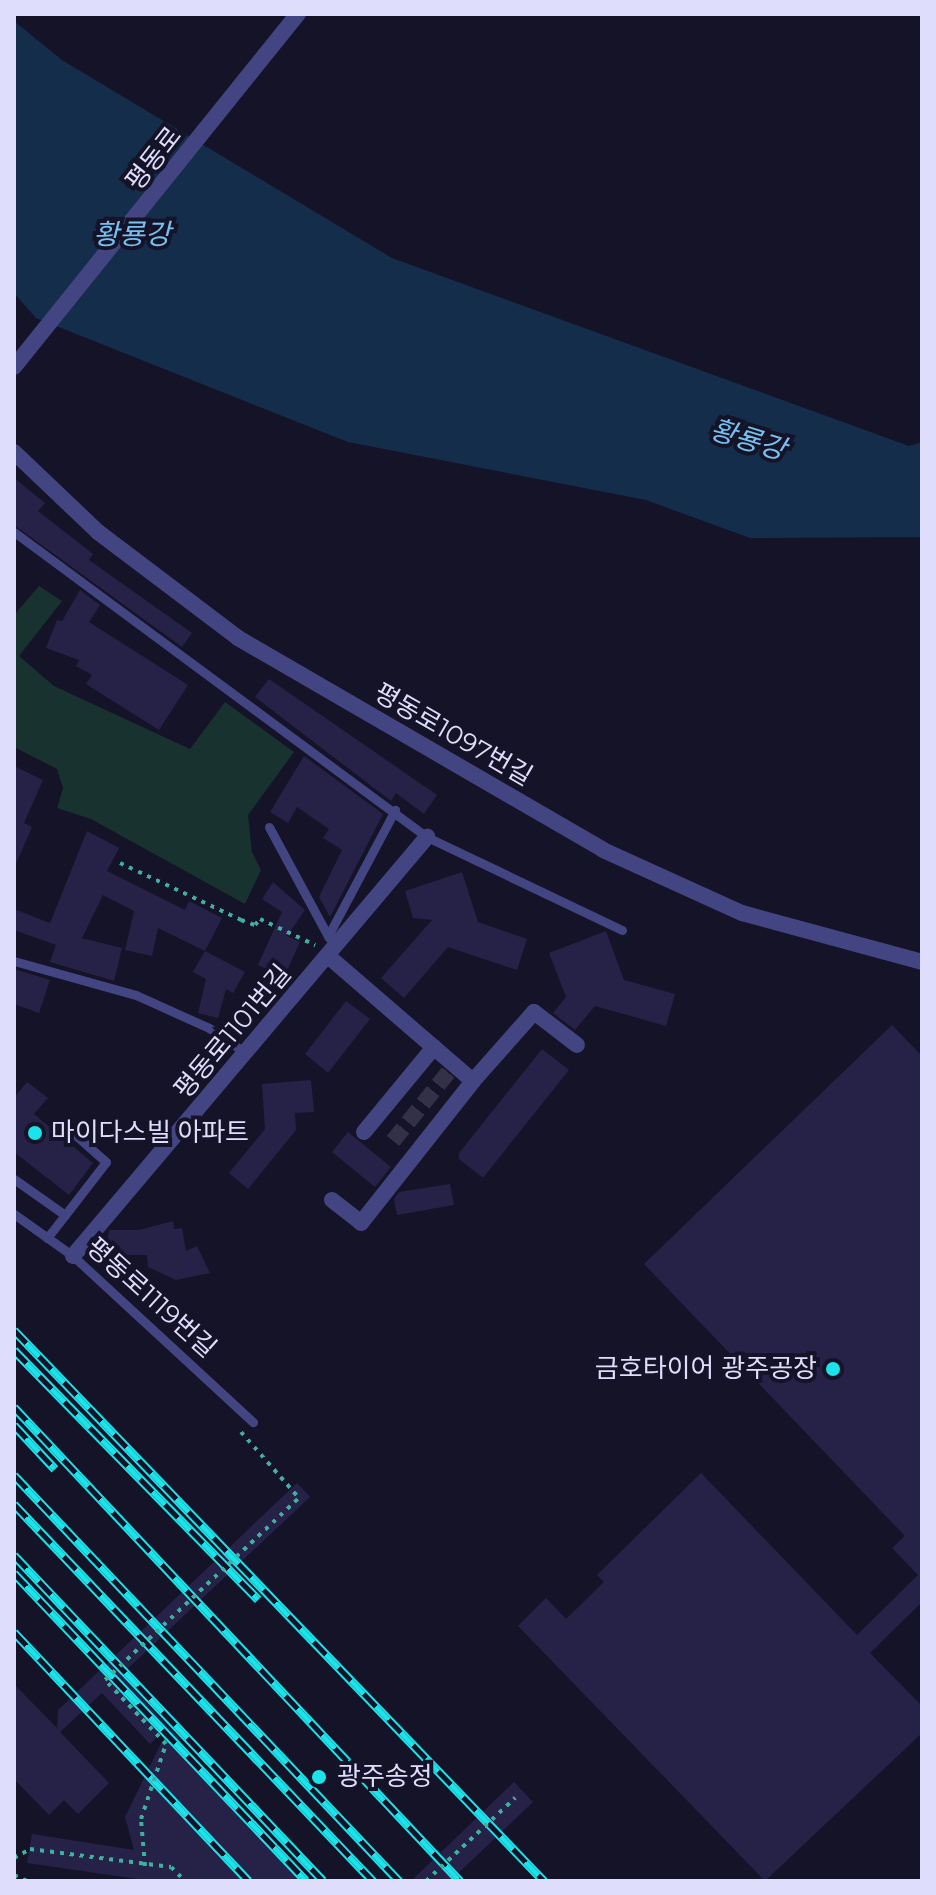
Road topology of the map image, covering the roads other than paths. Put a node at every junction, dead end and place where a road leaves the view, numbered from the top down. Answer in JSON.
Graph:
{"nodes":[{"id":1,"x":298,"y":14,"type":"edge"},
{"id":2,"x":14,"y":367,"type":"edge"},
{"id":3,"x":14,"y":452,"type":"edge"},
{"id":4,"x":14,"y":532,"type":"edge"},
{"id":5,"x":395,"y":810,"type":"junction"},
{"id":6,"x":269,"y":827,"type":"dead end"},
{"id":7,"x":427,"y":837,"type":"junction"},
{"id":8,"x":622,"y":930,"type":"dead end"},
{"id":9,"x":329,"y":948,"type":"junction"},
{"id":10,"x":14,"y":961,"type":"edge"},
{"id":11,"x":922,"y":962,"type":"edge"},
{"id":12,"x":577,"y":1045,"type":"dead end"},
{"id":13,"x":434,"y":1047,"type":"junction"},
{"id":14,"x":246,"y":1053,"type":"junction"},
{"id":15,"x":473,"y":1081,"type":"junction"},
{"id":16,"x":72,"y":1132,"type":"dead end"},
{"id":17,"x":364,"y":1132,"type":"dead end"},
{"id":18,"x":14,"y":1179,"type":"edge"},
{"id":19,"x":332,"y":1200,"type":"dead end"},
{"id":20,"x":14,"y":1214,"type":"edge"},
{"id":21,"x":65,"y":1215,"type":"junction"},
{"id":22,"x":47,"y":1238,"type":"junction"},
{"id":23,"x":73,"y":1256,"type":"junction"},
{"id":24,"x":253,"y":1422,"type":"dead end"}],
"edges":[{"from":1,"to":2,"type":"street","name":"평동로"},
{"from":3,"to":11,"type":"street","name":"평동로1097번길"},
{"from":4,"to":5,"type":"lane"},
{"from":5,"to":7,"type":"lane"},
{"from":5,"to":9,"type":"lane"},
{"from":6,"to":9,"type":"lane"},
{"from":7,"to":8,"type":"lane"},
{"from":7,"to":9,"type":"street","name":"평동로1101번길"},
{"from":9,"to":13,"type":"street"},
{"from":9,"to":14,"type":"street","name":"평동로1101번길"},
{"from":10,"to":14,"type":"lane"},
{"from":12,"to":15,"type":"street"},
{"from":13,"to":15,"type":"street"},
{"from":13,"to":17,"type":"street"},
{"from":14,"to":23,"type":"street","name":"평동로1101번길"},
{"from":15,"to":19,"type":"street"},
{"from":16,"to":21,"type":"lane"},
{"from":18,"to":21,"type":"lane"},
{"from":20,"to":22,"type":"lane","name":"평동로1119번길"},
{"from":21,"to":22,"type":"lane"},
{"from":22,"to":23,"type":"lane","name":"평동로1119번길"},
{"from":23,"to":24,"type":"lane","name":"평동로1119번길"}]}
